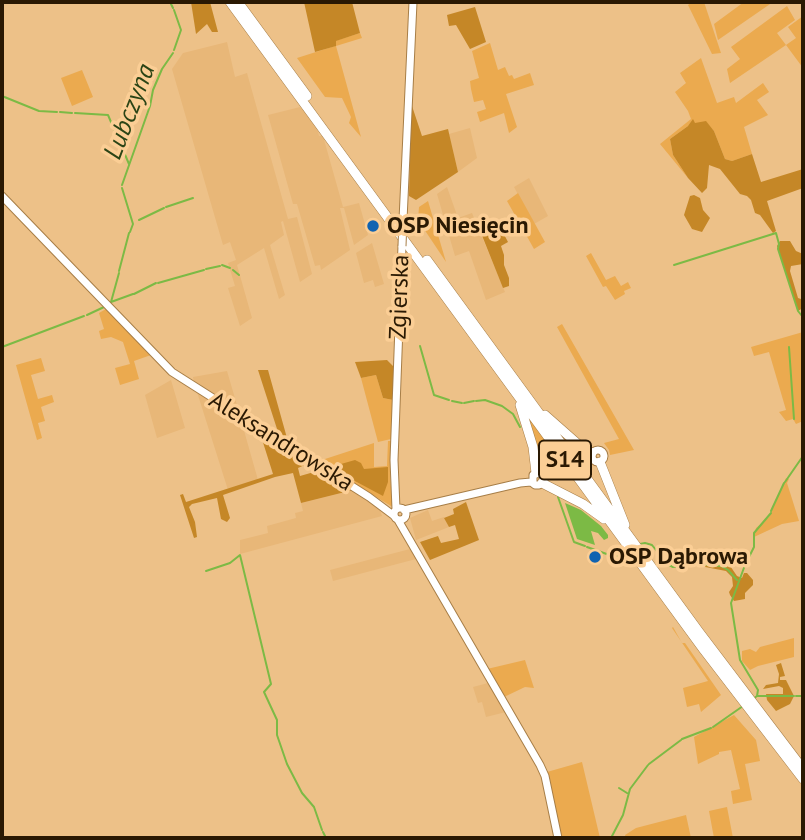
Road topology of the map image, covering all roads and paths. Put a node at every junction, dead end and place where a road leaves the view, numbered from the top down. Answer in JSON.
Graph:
{"nodes":[{"id":1,"x":230,"y":2,"type":"edge"},
{"id":2,"x":238,"y":2,"type":"edge"},
{"id":3,"x":413,"y":2,"type":"edge"},
{"id":4,"x":2,"y":196,"type":"edge"},
{"id":5,"x":512,"y":387,"type":"junction"},
{"id":6,"x":527,"y":397,"type":"junction"},
{"id":7,"x":591,"y":459,"type":"junction"},
{"id":8,"x":538,"y":479,"type":"junction"},
{"id":9,"x":398,"y":513,"type":"junction"},
{"id":10,"x":618,"y":533,"type":"junction"},
{"id":11,"x":633,"y":542,"type":"junction"},
{"id":12,"x":743,"y":697,"type":"junction"},
{"id":13,"x":753,"y":709,"type":"junction"},
{"id":14,"x":803,"y":769,"type":"edge"},
{"id":15,"x":803,"y":779,"type":"edge"},
{"id":16,"x":558,"y":838,"type":"edge"}],
"edges":[{"from":1,"to":5,"type":"highway","number":"S14"},
{"from":2,"to":6,"type":"highway","number":"S14"},
{"from":3,"to":9,"type":"main road","name":"Zgierska","bridge":true},
{"from":4,"to":9,"type":"main road","name":"Aleksandrowska"},
{"from":5,"to":8,"type":"highway"},
{"from":5,"to":10,"type":"highway","number":"S14"},
{"from":6,"to":7,"type":"highway"},
{"from":6,"to":11,"type":"highway","number":"S14"},
{"from":7,"to":8,"type":"main road","bridge":true},
{"from":7,"to":11,"type":"highway"},
{"from":8,"to":9,"type":"main road"},
{"from":8,"to":10,"type":"highway"},
{"from":9,"to":16,"type":"main road","name":"Zgierska"},
{"from":10,"to":12,"type":"highway","number":"S14"},
{"from":11,"to":12,"type":"highway","number":"S14"},
{"from":12,"to":13,"type":"highway","number":"S14"},
{"from":13,"to":14,"type":"highway","number":"S14"},
{"from":13,"to":15,"type":"highway","number":"S14"}]}
